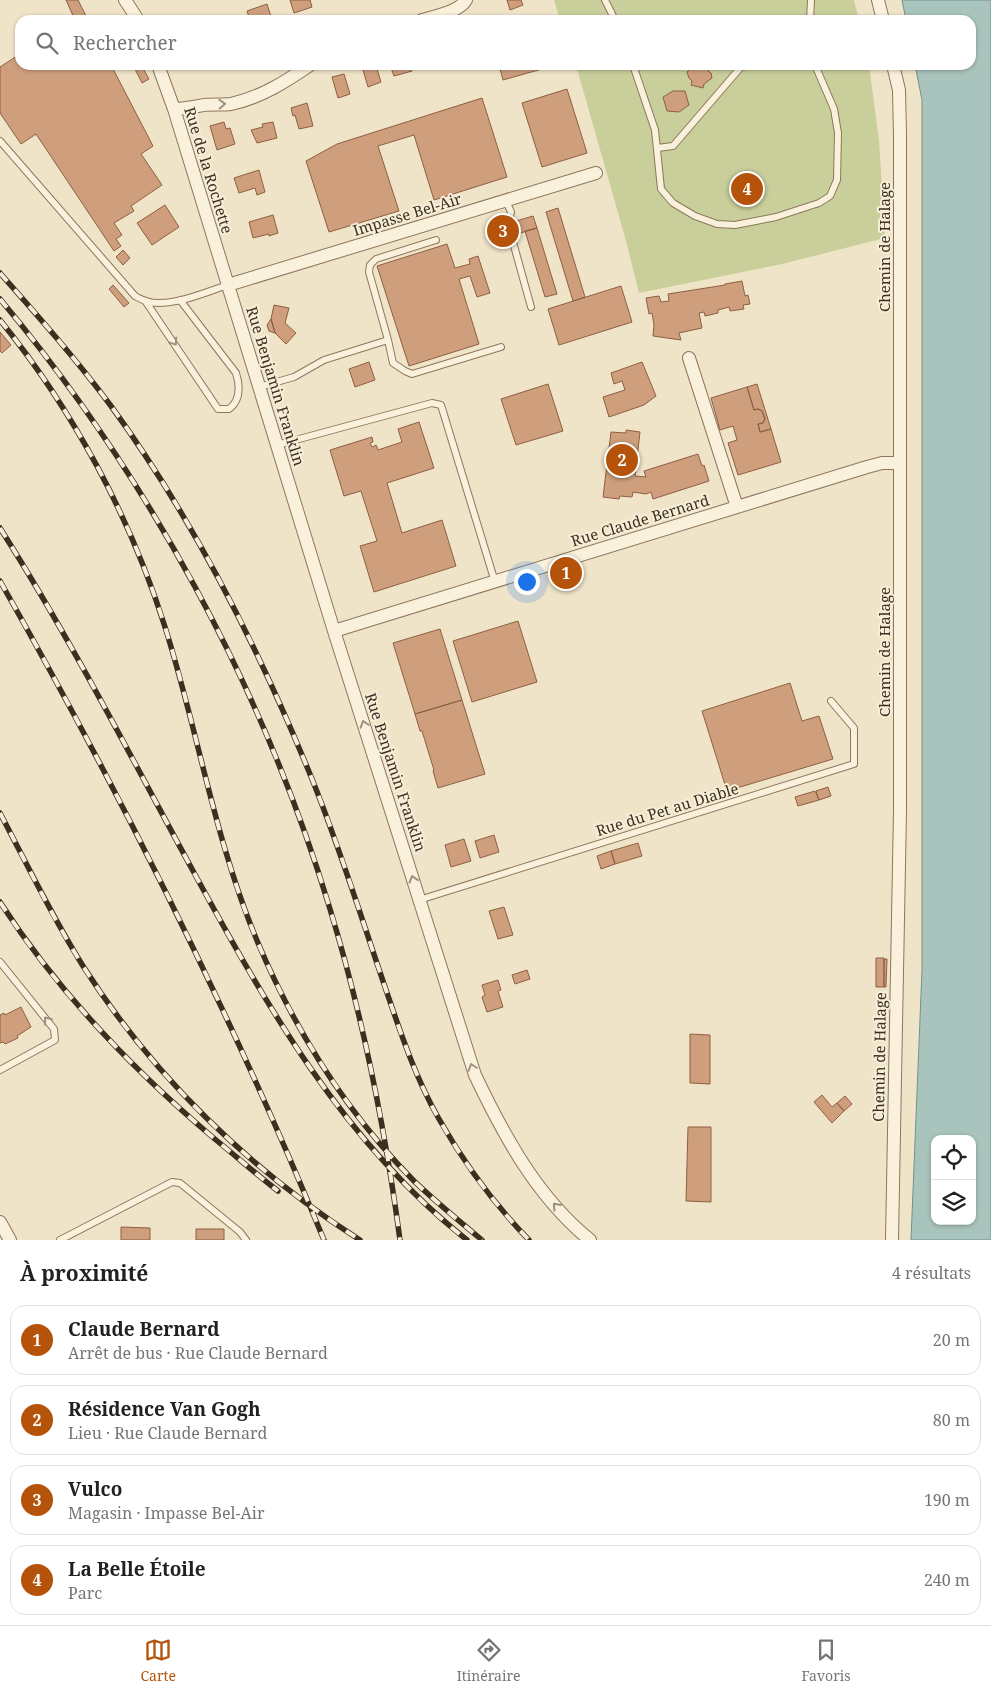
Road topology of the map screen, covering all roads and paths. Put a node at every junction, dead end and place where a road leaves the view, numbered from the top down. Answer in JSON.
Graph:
{"nodes":[{"id":1,"x":125,"y":0,"type":"edge"},
{"id":2,"x":466,"y":0,"type":"edge"},
{"id":3,"x":605,"y":0,"type":"edge"},
{"id":4,"x":811,"y":0,"type":"edge"},
{"id":5,"x":878,"y":0,"type":"edge"},
{"id":6,"x":135,"y":15,"type":"edge"},
{"id":7,"x":437,"y":15,"type":"edge"},
{"id":8,"x":612,"y":15,"type":"edge"},
{"id":9,"x":810,"y":15,"type":"edge"},
{"id":10,"x":882,"y":15,"type":"edge"},
{"id":11,"x":160,"y":70,"type":"edge"},
{"id":12,"x":302,"y":70,"type":"edge"},
{"id":13,"x":635,"y":70,"type":"edge"},
{"id":14,"x":734,"y":70,"type":"edge"},
{"id":15,"x":817,"y":70,"type":"edge"},
{"id":16,"x":894,"y":70,"type":"edge"},
{"id":17,"x":174,"y":109,"type":"junction"},
{"id":18,"x":0,"y":141,"type":"edge"},
{"id":19,"x":657,"y":148,"type":"junction"},
{"id":20,"x":596,"y":173,"type":"dead end"},
{"id":21,"x":506,"y":201,"type":"junction"},
{"id":22,"x":436,"y":240,"type":"dead end"},
{"id":23,"x":228,"y":285,"type":"junction"},
{"id":24,"x":180,"y":300,"type":"junction"},
{"id":25,"x":146,"y":302,"type":"junction"},
{"id":26,"x":531,"y":307,"type":"dead end"},
{"id":27,"x":388,"y":340,"type":"junction"},
{"id":28,"x":501,"y":347,"type":"dead end"},
{"id":29,"x":689,"y":358,"type":"dead end"},
{"id":30,"x":259,"y":387,"type":"junction"},
{"id":31,"x":277,"y":445,"type":"junction"},
{"id":32,"x":900,"y":463,"type":"junction"},
{"id":33,"x":737,"y":507,"type":"junction"},
{"id":34,"x":495,"y":582,"type":"junction"},
{"id":35,"x":334,"y":631,"type":"junction"},
{"id":36,"x":832,"y":701,"type":"dead end"},
{"id":37,"x":420,"y":900,"type":"junction"},
{"id":38,"x":0,"y":962,"type":"edge"},
{"id":39,"x":0,"y":1070,"type":"edge"},
{"id":40,"x":0,"y":1222,"type":"edge"},
{"id":41,"x":10,"y":1240,"type":"edge"},
{"id":42,"x":60,"y":1240,"type":"edge"},
{"id":43,"x":246,"y":1240,"type":"edge"},
{"id":44,"x":590,"y":1240,"type":"edge"},
{"id":45,"x":892,"y":1240,"type":"edge"}],
"edges":[{"from":1,"to":6,"type":"street"},
{"from":2,"to":7,"type":"street"},
{"from":3,"to":8,"type":"lane"},
{"from":4,"to":9,"type":"lane"},
{"from":5,"to":10,"type":"street"},
{"from":11,"to":17,"type":"street","name":"Rue de la Rochette"},
{"from":17,"to":12,"type":"street","one_way":true},
{"from":13,"to":19,"type":"lane"},
{"from":14,"to":19,"type":"lane"},
{"from":15,"to":19,"type":"lane"},
{"from":16,"to":32,"type":"street","name":"Chemin de Halage"},
{"from":17,"to":23,"type":"street","name":"Rue de la Rochette"},
{"from":18,"to":25,"type":"lane"},
{"from":20,"to":21,"type":"street","name":"Impasse Bel-Air"},
{"from":21,"to":23,"type":"street","name":"Impasse Bel-Air"},
{"from":21,"to":26,"type":"lane"},
{"from":22,"to":27,"type":"lane"},
{"from":23,"to":24,"type":"lane"},
{"from":23,"to":30,"type":"street","name":"Rue Benjamin Franklin"},
{"from":24,"to":25,"type":"lane"},
{"from":25,"to":24,"type":"lane","one_way":true},
{"from":27,"to":28,"type":"lane"},
{"from":27,"to":30,"type":"lane"},
{"from":29,"to":33,"type":"street"},
{"from":30,"to":31,"type":"street","name":"Rue Benjamin Franklin"},
{"from":31,"to":34,"type":"lane"},
{"from":31,"to":35,"type":"street","name":"Rue Benjamin Franklin"},
{"from":32,"to":33,"type":"street","name":"Rue Claude Bernard"},
{"from":32,"to":45,"type":"street","name":"Chemin de Halage"},
{"from":33,"to":34,"type":"street","name":"Rue Claude Bernard"},
{"from":34,"to":35,"type":"street","name":"Rue Claude Bernard"},
{"from":37,"to":35,"type":"street","name":"Rue Benjamin Franklin","one_way":true},
{"from":36,"to":37,"type":"lane","name":"Rue du Pet au Diable"},
{"from":44,"to":37,"type":"street","name":"Rue Benjamin Franklin","one_way":true},
{"from":39,"to":38,"type":"lane","one_way":true},
{"from":40,"to":41,"type":"street"},
{"from":42,"to":43,"type":"lane"}]}
